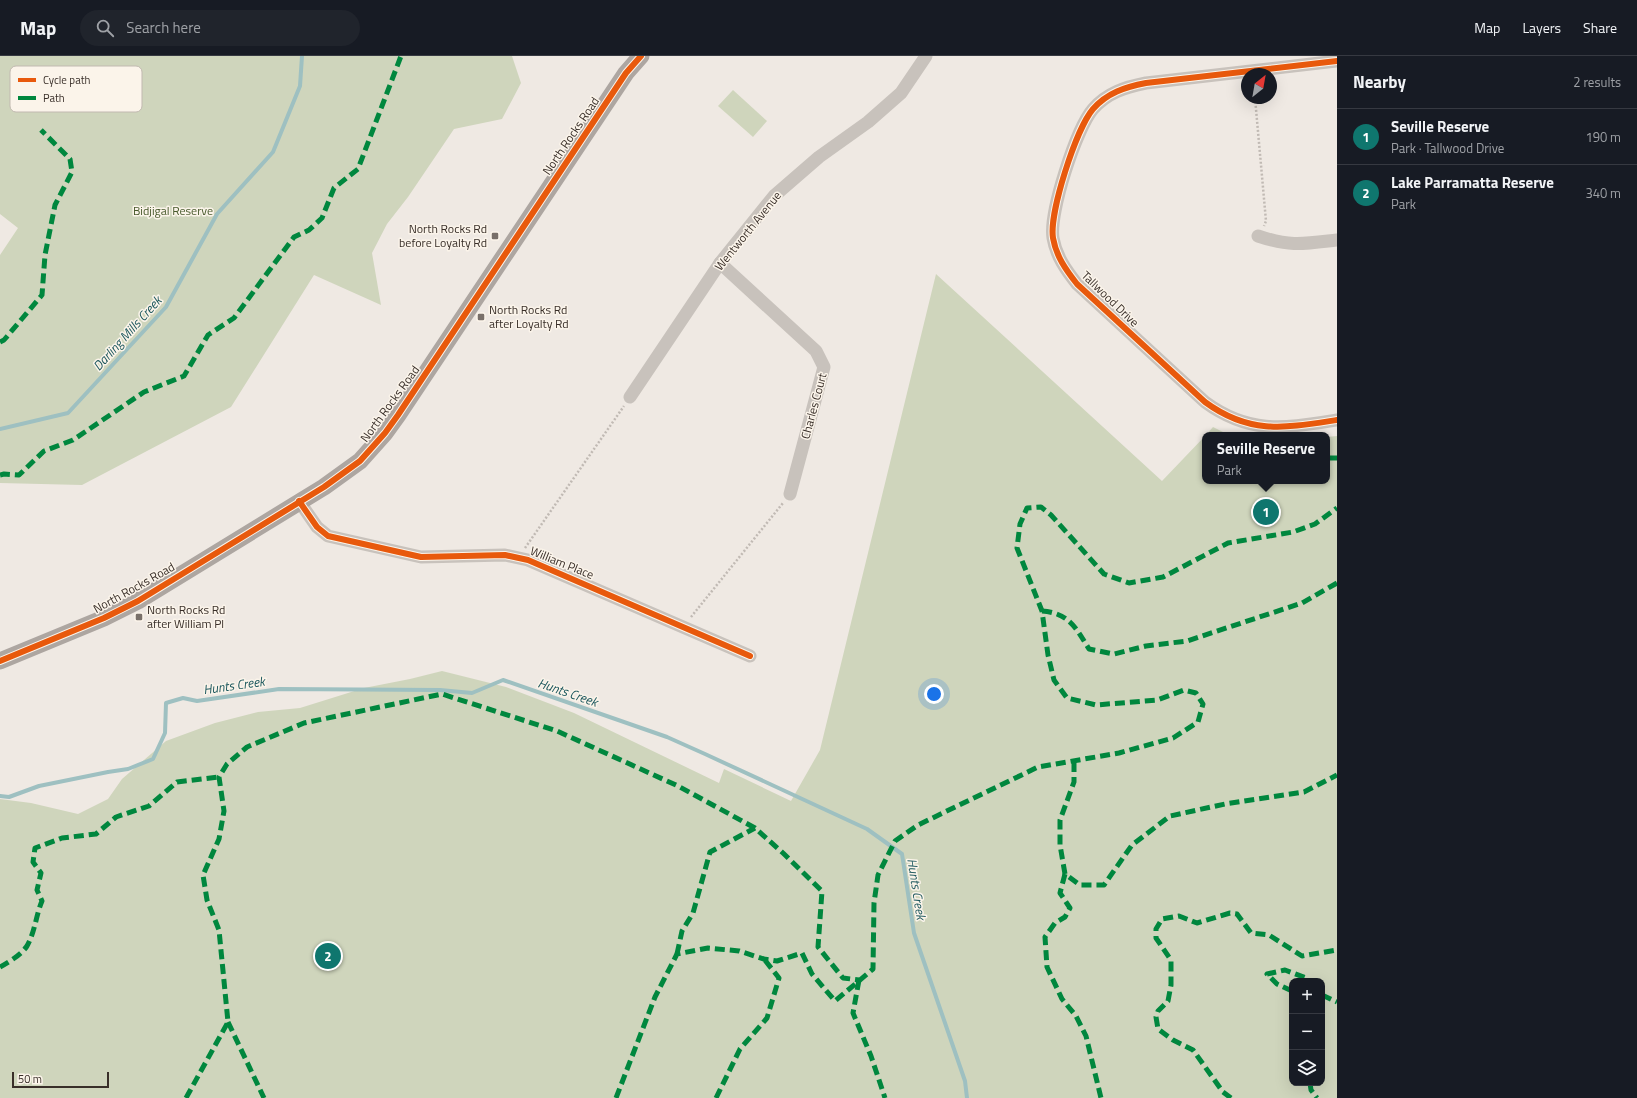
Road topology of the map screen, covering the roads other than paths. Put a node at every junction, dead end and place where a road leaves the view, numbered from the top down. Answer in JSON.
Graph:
{"nodes":[{"id":1,"x":641,"y":56,"type":"edge"},
{"id":2,"x":926,"y":56,"type":"edge"},
{"id":3,"x":1283,"y":61,"type":"edge"},
{"id":4,"x":1337,"y":61,"type":"edge"},
{"id":5,"x":1258,"y":236,"type":"road end"},
{"id":6,"x":1337,"y":240,"type":"edge"},
{"id":7,"x":720,"y":263,"type":"junction"},
{"id":8,"x":630,"y":397,"type":"road end"},
{"id":9,"x":1337,"y":420,"type":"edge"},
{"id":10,"x":790,"y":494,"type":"road end"},
{"id":11,"x":299,"y":501,"type":"junction"},
{"id":12,"x":750,"y":656,"type":"dead end"},
{"id":13,"x":0,"y":661,"type":"edge"}],
"edges":[{"from":1,"to":11,"type":"main road","name":"North Rocks Road"},
{"from":2,"to":7,"type":"street","name":"Wentworth Avenue"},
{"from":3,"to":4,"type":"street","name":"Tallwood Drive"},
{"from":3,"to":9,"type":"street","name":"Tallwood Drive"},
{"from":5,"to":6,"type":"street"},
{"from":7,"to":8,"type":"street","name":"Wentworth Avenue"},
{"from":7,"to":10,"type":"street","name":"Charles Court"},
{"from":11,"to":12,"type":"street","name":"William Place"},
{"from":11,"to":13,"type":"main road","name":"North Rocks Road"}]}
